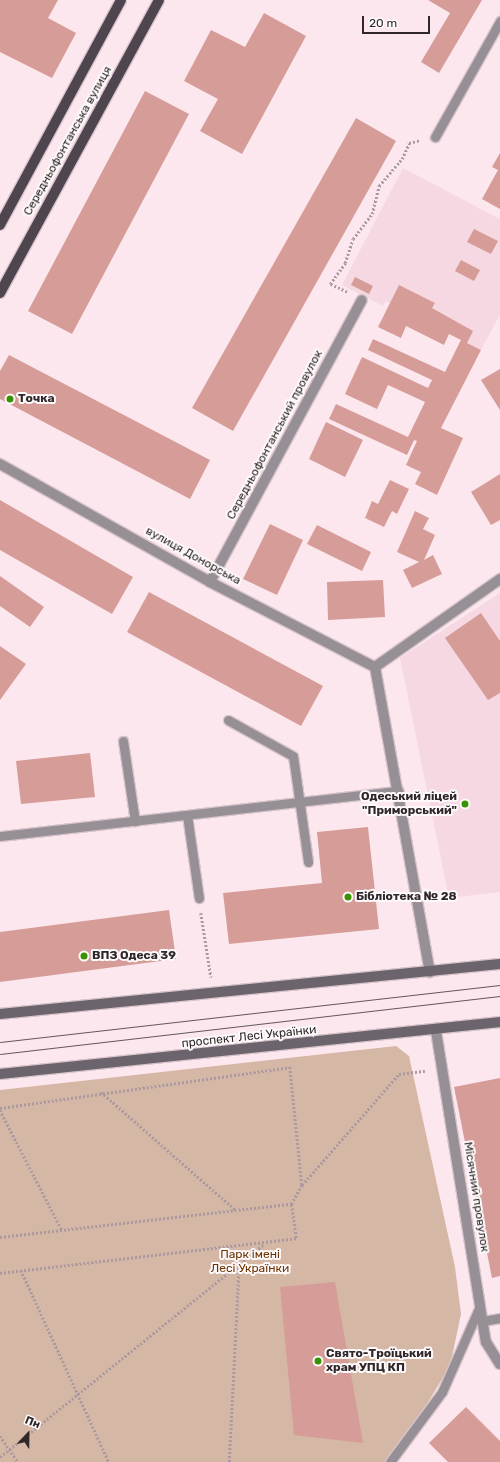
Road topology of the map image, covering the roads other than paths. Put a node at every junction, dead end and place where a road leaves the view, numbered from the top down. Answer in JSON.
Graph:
{"nodes":[{"id":1,"x":121,"y":0,"type":"edge"},
{"id":2,"x":159,"y":0,"type":"edge"},
{"id":3,"x":500,"y":21,"type":"edge"},
{"id":4,"x":435,"y":137,"type":"road end"},
{"id":5,"x":0,"y":226,"type":"edge"},
{"id":6,"x":0,"y":293,"type":"edge"},
{"id":7,"x":362,"y":300,"type":"road end"},
{"id":8,"x":0,"y":464,"type":"edge"},
{"id":9,"x":500,"y":579,"type":"edge"},
{"id":10,"x":210,"y":582,"type":"junction"},
{"id":11,"x":375,"y":666,"type":"junction"},
{"id":12,"x":228,"y":720,"type":"dead end"},
{"id":13,"x":123,"y":741,"type":"dead end"},
{"id":14,"x":398,"y":791,"type":"junction"},
{"id":15,"x":300,"y":802,"type":"junction"},
{"id":16,"x":187,"y":815,"type":"junction"},
{"id":17,"x":135,"y":821,"type":"junction"},
{"id":18,"x":0,"y":836,"type":"edge"},
{"id":19,"x":308,"y":862,"type":"dead end"},
{"id":20,"x":199,"y":898,"type":"road end"},
{"id":21,"x":500,"y":964,"type":"edge"},
{"id":22,"x":430,"y":972,"type":"junction"},
{"id":23,"x":0,"y":1014,"type":"edge"},
{"id":24,"x":500,"y":1022,"type":"edge"},
{"id":25,"x":436,"y":1031,"type":"junction"},
{"id":26,"x":0,"y":1074,"type":"edge"},
{"id":27,"x":480,"y":1306,"type":"junction"},
{"id":28,"x":500,"y":1318,"type":"edge"},
{"id":29,"x":483,"y":1321,"type":"junction"},
{"id":30,"x":500,"y":1364,"type":"edge"},
{"id":31,"x":390,"y":1462,"type":"edge"}],
"edges":[{"from":1,"to":5,"type":"main road","name":"Середньофонтанська вулиця"},
{"from":2,"to":6,"type":"main road","name":"Середньофонтанська вулиця"},
{"from":3,"to":4,"type":"lane"},
{"from":7,"to":10,"type":"street","name":"Середньофонтанський провулок"},
{"from":8,"to":10,"type":"street","name":"вулиця Донорська"},
{"from":9,"to":11,"type":"street"},
{"from":10,"to":11,"type":"street","name":"вулиця Донорська"},
{"from":11,"to":14,"type":"street"},
{"from":12,"to":15,"type":"lane"},
{"from":13,"to":17,"type":"lane"},
{"from":14,"to":15,"type":"lane"},
{"from":14,"to":22,"type":"street"},
{"from":15,"to":16,"type":"lane"},
{"from":15,"to":19,"type":"lane"},
{"from":16,"to":17,"type":"lane"},
{"from":16,"to":20,"type":"lane"},
{"from":17,"to":18,"type":"lane"},
{"from":21,"to":22,"type":"main road"},
{"from":22,"to":23,"type":"main road"},
{"from":24,"to":25,"type":"main road","name":"проспект Лесі Українки"},
{"from":25,"to":26,"type":"main road","name":"проспект Лесі Українки"},
{"from":25,"to":27,"type":"street","name":"Місячний провулок"},
{"from":27,"to":29,"type":"street","name":"Місячний провулок"},
{"from":27,"to":31,"type":"lane"},
{"from":28,"to":29,"type":"lane"},
{"from":29,"to":30,"type":"street","name":"Місячний провулок"}]}
